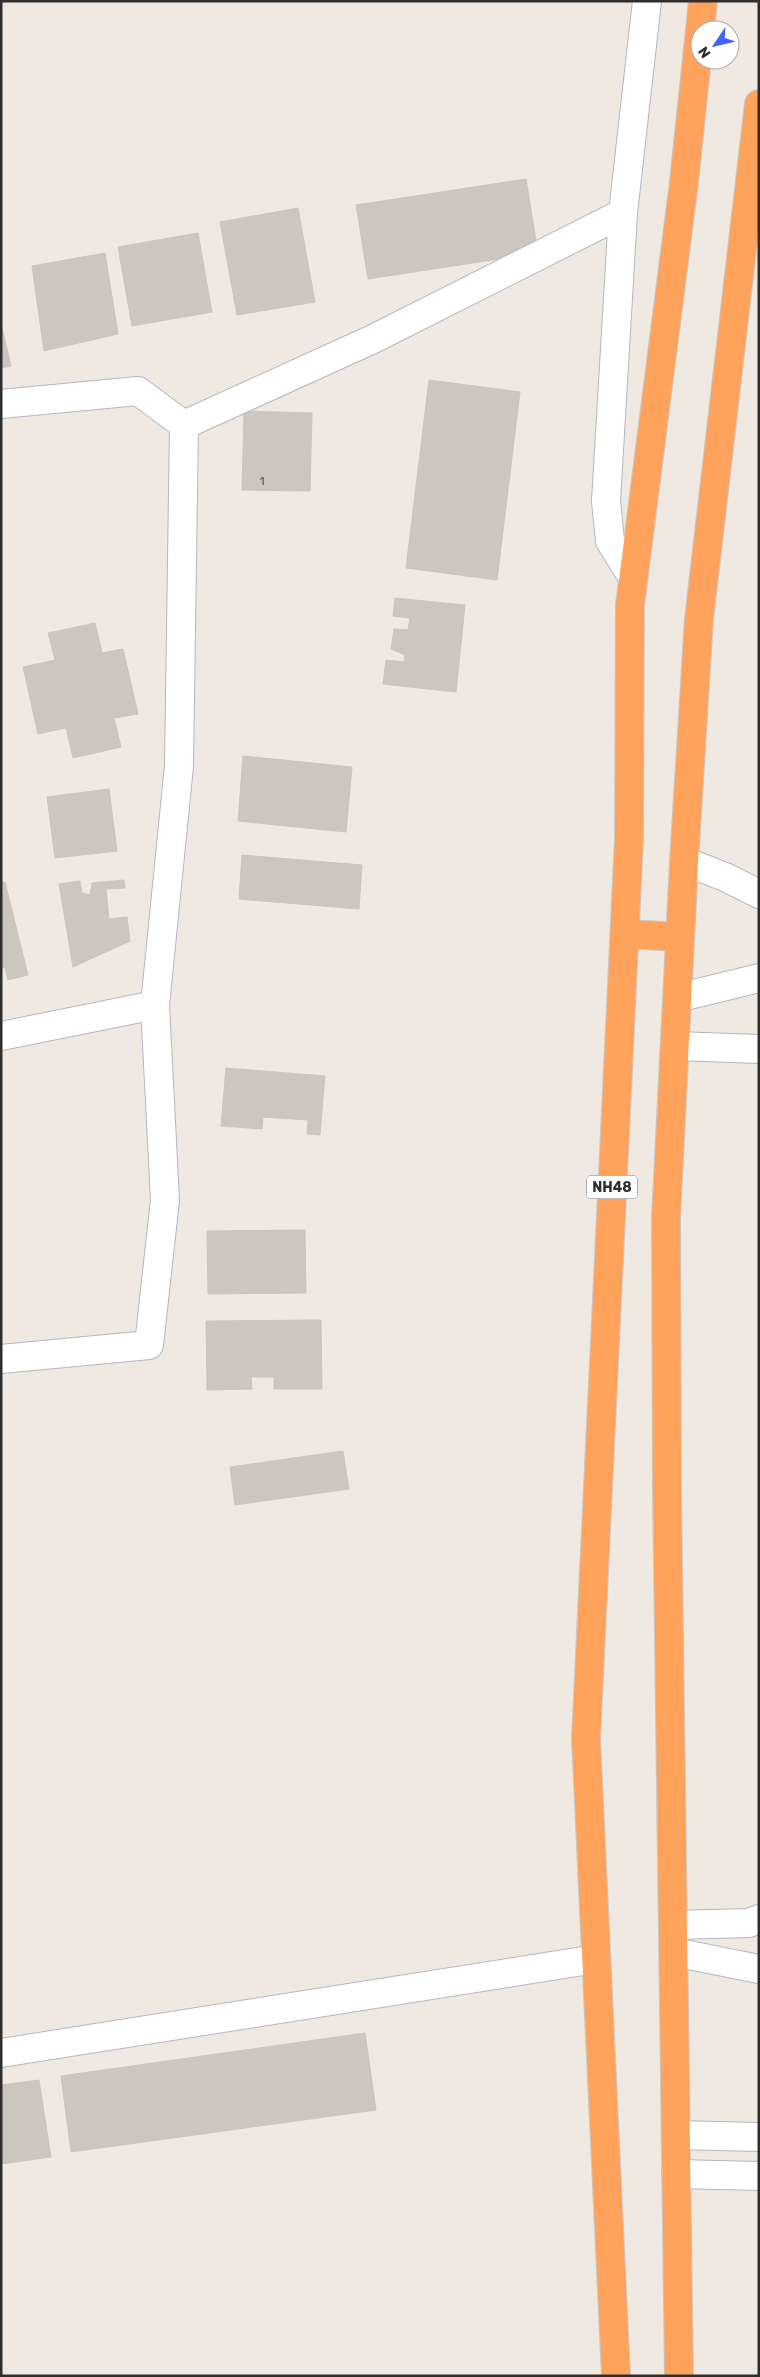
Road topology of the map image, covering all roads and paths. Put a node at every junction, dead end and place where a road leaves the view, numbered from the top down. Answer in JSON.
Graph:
{"nodes":[{"id":1,"x":647,"y":1,"type":"edge"},
{"id":2,"x":703,"y":1,"type":"edge"},
{"id":3,"x":759,"y":104,"type":"edge"},
{"id":4,"x":623,"y":213,"type":"junction"},
{"id":5,"x":1,"y":404,"type":"edge"},
{"id":6,"x":184,"y":425,"type":"junction"},
{"id":7,"x":633,"y":578,"type":"junction"},
{"id":8,"x":684,"y":861,"type":"junction"},
{"id":9,"x":759,"y":894,"type":"edge"},
{"id":10,"x":624,"y":934,"type":"junction"},
{"id":11,"x":680,"y":937,"type":"junction"},
{"id":12,"x":759,"y":978,"type":"edge"},
{"id":13,"x":677,"y":998,"type":"junction"},
{"id":14,"x":155,"y":1005,"type":"junction"},
{"id":15,"x":1,"y":1036,"type":"edge"},
{"id":16,"x":675,"y":1046,"type":"junction"},
{"id":17,"x":759,"y":1049,"type":"edge"},
{"id":18,"x":1,"y":1359,"type":"edge"},
{"id":19,"x":759,"y":1919,"type":"edge"},
{"id":20,"x":674,"y":1925,"type":"junction"},
{"id":21,"x":674,"y":1952,"type":"junction"},
{"id":22,"x":596,"y":1959,"type":"junction"},
{"id":23,"x":759,"y":1970,"type":"edge"},
{"id":24,"x":1,"y":2053,"type":"edge"},
{"id":25,"x":676,"y":2135,"type":"junction"},
{"id":26,"x":759,"y":2137,"type":"edge"},
{"id":27,"x":676,"y":2174,"type":"junction"},
{"id":28,"x":759,"y":2176,"type":"edge"},
{"id":29,"x":616,"y":2376,"type":"edge"},
{"id":30,"x":679,"y":2376,"type":"edge"}],
"edges":[{"from":1,"to":4,"type":"street"},
{"from":2,"to":7,"type":"highway","number":"NH48"},
{"from":3,"to":8,"type":"highway"},
{"from":4,"to":6,"type":"street"},
{"from":4,"to":7,"type":"street"},
{"from":5,"to":6,"type":"street"},
{"from":6,"to":14,"type":"street"},
{"from":7,"to":10,"type":"highway","number":"NH48"},
{"from":8,"to":9,"type":"street"},
{"from":8,"to":11,"type":"highway"},
{"from":10,"to":11,"type":"highway"},
{"from":10,"to":22,"type":"highway","number":"NH48"},
{"from":11,"to":13,"type":"highway"},
{"from":12,"to":13,"type":"street"},
{"from":13,"to":16,"type":"highway"},
{"from":14,"to":15,"type":"street"},
{"from":14,"to":18,"type":"street"},
{"from":16,"to":17,"type":"street"},
{"from":16,"to":20,"type":"highway"},
{"from":19,"to":20,"type":"street"},
{"from":20,"to":21,"type":"highway"},
{"from":21,"to":23,"type":"street"},
{"from":21,"to":25,"type":"highway"},
{"from":22,"to":24,"type":"street"},
{"from":22,"to":29,"type":"highway","number":"NH48"},
{"from":25,"to":26,"type":"street"},
{"from":25,"to":27,"type":"highway"},
{"from":27,"to":28,"type":"street"},
{"from":27,"to":30,"type":"highway"}]}
